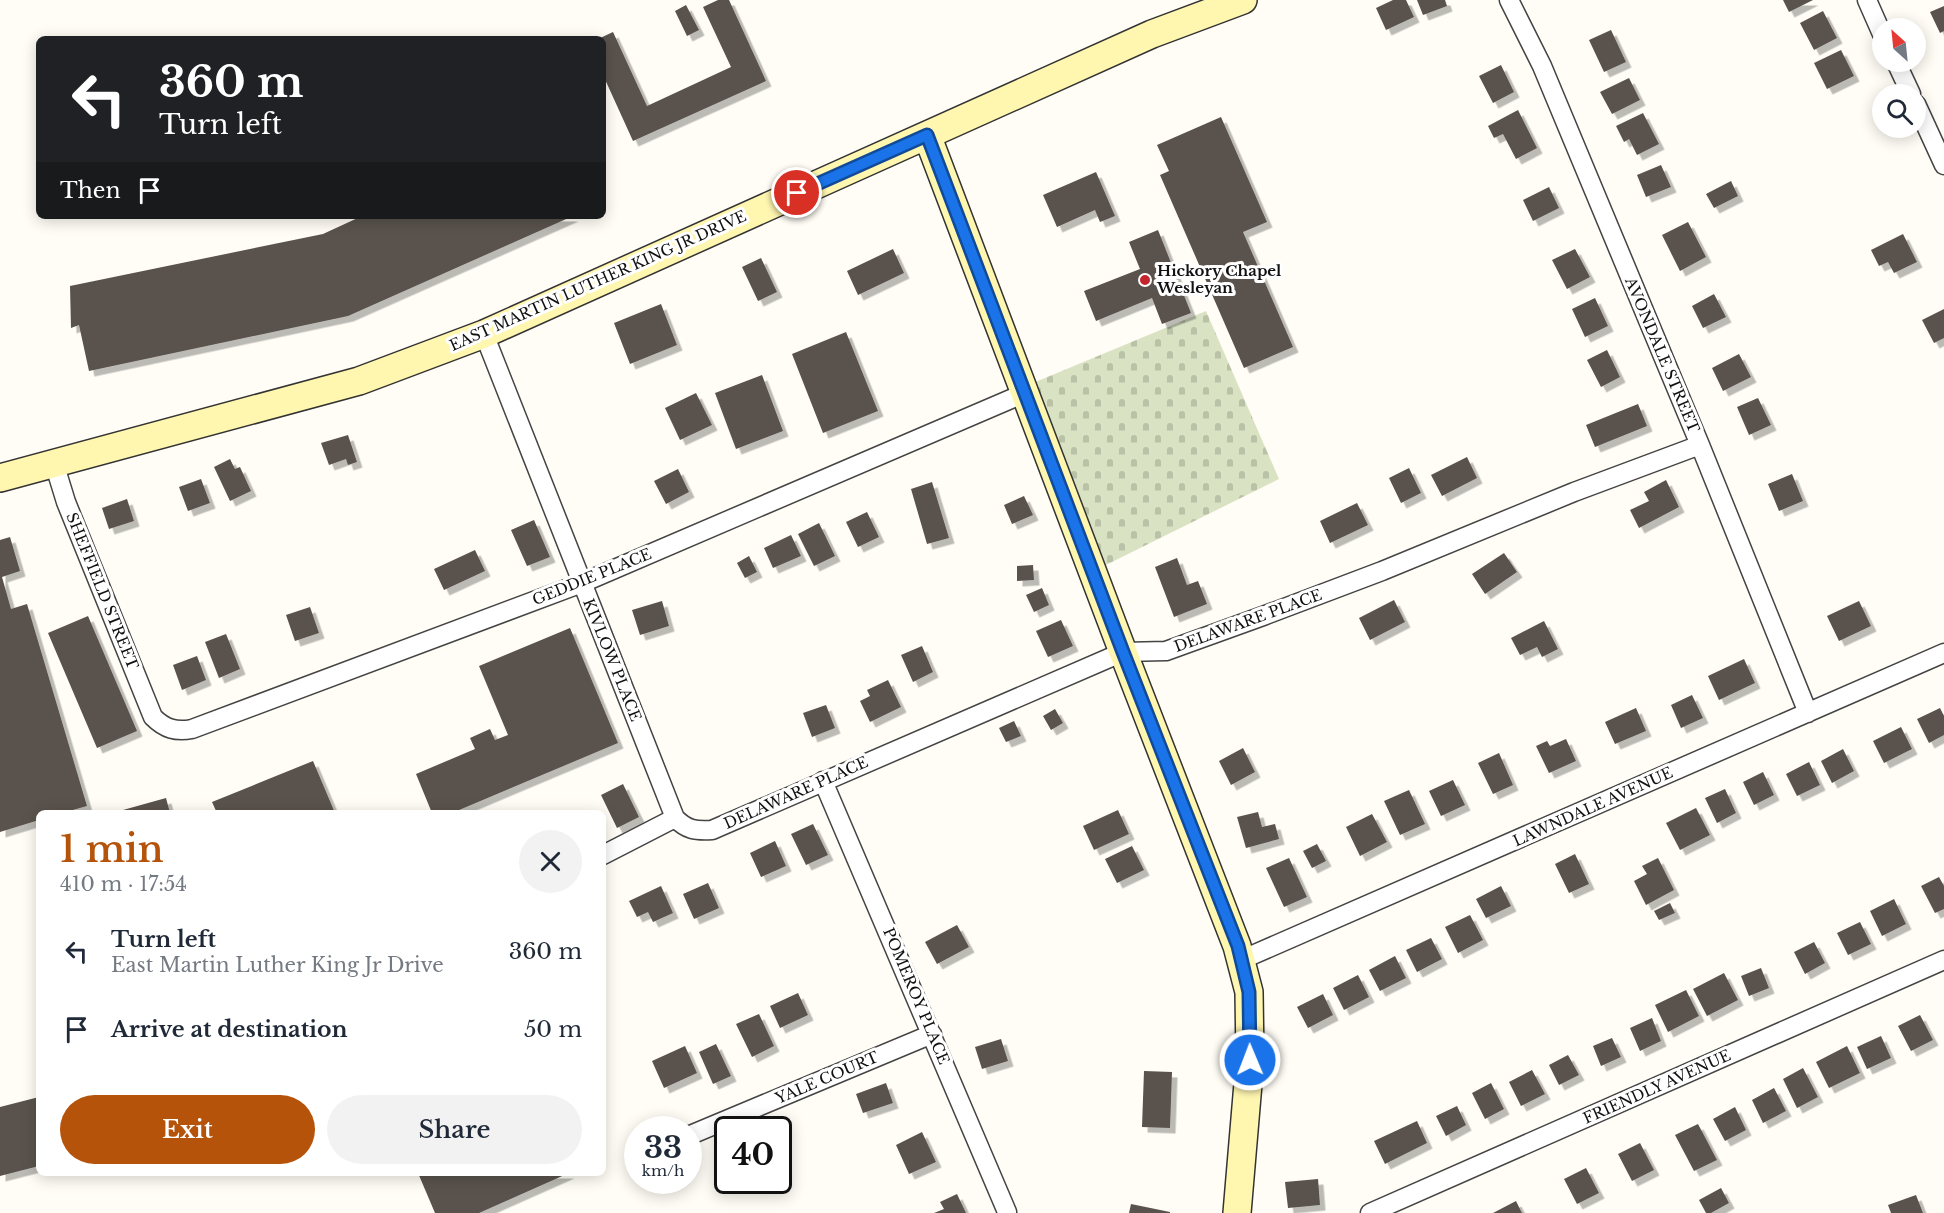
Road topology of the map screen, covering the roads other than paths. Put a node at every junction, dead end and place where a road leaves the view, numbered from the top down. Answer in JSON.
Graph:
{"nodes":[{"id":1,"x":1243,"y":0,"type":"edge"},
{"id":2,"x":1509,"y":0,"type":"edge"},
{"id":3,"x":1867,"y":0,"type":"edge"},
{"id":4,"x":1875,"y":18,"type":"edge"},
{"id":5,"x":1926,"y":126,"type":"edge"},
{"id":6,"x":927,"y":135,"type":"junction"},
{"id":7,"x":1944,"y":165,"type":"edge"},
{"id":8,"x":484,"y":334,"type":"junction"},
{"id":9,"x":1025,"y":393,"type":"junction"},
{"id":10,"x":1700,"y":445,"type":"junction"},
{"id":11,"x":54,"y":463,"type":"junction"},
{"id":12,"x":0,"y":478,"type":"edge"},
{"id":13,"x":582,"y":583,"type":"junction"},
{"id":14,"x":1123,"y":652,"type":"junction"},
{"id":15,"x":1944,"y":653,"type":"edge"},
{"id":16,"x":1808,"y":713,"type":"junction"},
{"id":17,"x":153,"y":717,"type":"joint"},
{"id":18,"x":823,"y":781,"type":"junction"},
{"id":19,"x":675,"y":818,"type":"junction"},
{"id":20,"x":606,"y":853,"type":"edge"},
{"id":21,"x":1241,"y":960,"type":"junction"},
{"id":22,"x":1944,"y":960,"type":"edge"},
{"id":23,"x":932,"y":1034,"type":"junction"},
{"id":24,"x":702,"y":1130,"type":"edge"},
{"id":25,"x":1008,"y":1212,"type":"edge"},
{"id":26,"x":1237,"y":1213,"type":"edge"},
{"id":27,"x":1370,"y":1213,"type":"edge"}],
"edges":[{"from":1,"to":6,"type":"main road","name":"EAST MARTIN LUTHER KING JR DRIVE"},
{"from":2,"to":10,"type":"street","name":"AVONDALE STREET"},
{"from":3,"to":4,"type":"street"},
{"from":5,"to":7,"type":"street"},
{"from":6,"to":8,"type":"main road","name":"EAST MARTIN LUTHER KING JR DRIVE"},
{"from":6,"to":9,"type":"main road"},
{"from":8,"to":11,"type":"main road","name":"EAST MARTIN LUTHER KING JR DRIVE"},
{"from":8,"to":13,"type":"street","name":"KIVLOW PLACE"},
{"from":9,"to":13,"type":"street","name":"GEDDIE PLACE"},
{"from":9,"to":14,"type":"main road"},
{"from":10,"to":14,"type":"street","name":"DELAWARE PLACE"},
{"from":10,"to":16,"type":"street","name":"AVONDALE STREET"},
{"from":11,"to":12,"type":"main road","name":"EAST MARTIN LUTHER KING JR DRIVE"},
{"from":11,"to":17,"type":"street","name":"SHEFFIELD STREET"},
{"from":13,"to":17,"type":"street","name":"GEDDIE PLACE"},
{"from":13,"to":19,"type":"street","name":"KIVLOW PLACE"},
{"from":14,"to":18,"type":"street","name":"DELAWARE PLACE"},
{"from":14,"to":21,"type":"main road"},
{"from":15,"to":16,"type":"street","name":"LAWNDALE AVENUE"},
{"from":16,"to":21,"type":"street","name":"LAWNDALE AVENUE"},
{"from":18,"to":19,"type":"street","name":"DELAWARE PLACE"},
{"from":18,"to":23,"type":"street","name":"POMEROY PLACE"},
{"from":19,"to":20,"type":"street"},
{"from":21,"to":26,"type":"main road"},
{"from":22,"to":27,"type":"street","name":"FRIENDLY AVENUE"},
{"from":23,"to":24,"type":"street","name":"YALE COURT"},
{"from":23,"to":25,"type":"street","name":"POMEROY PLACE"}]}
